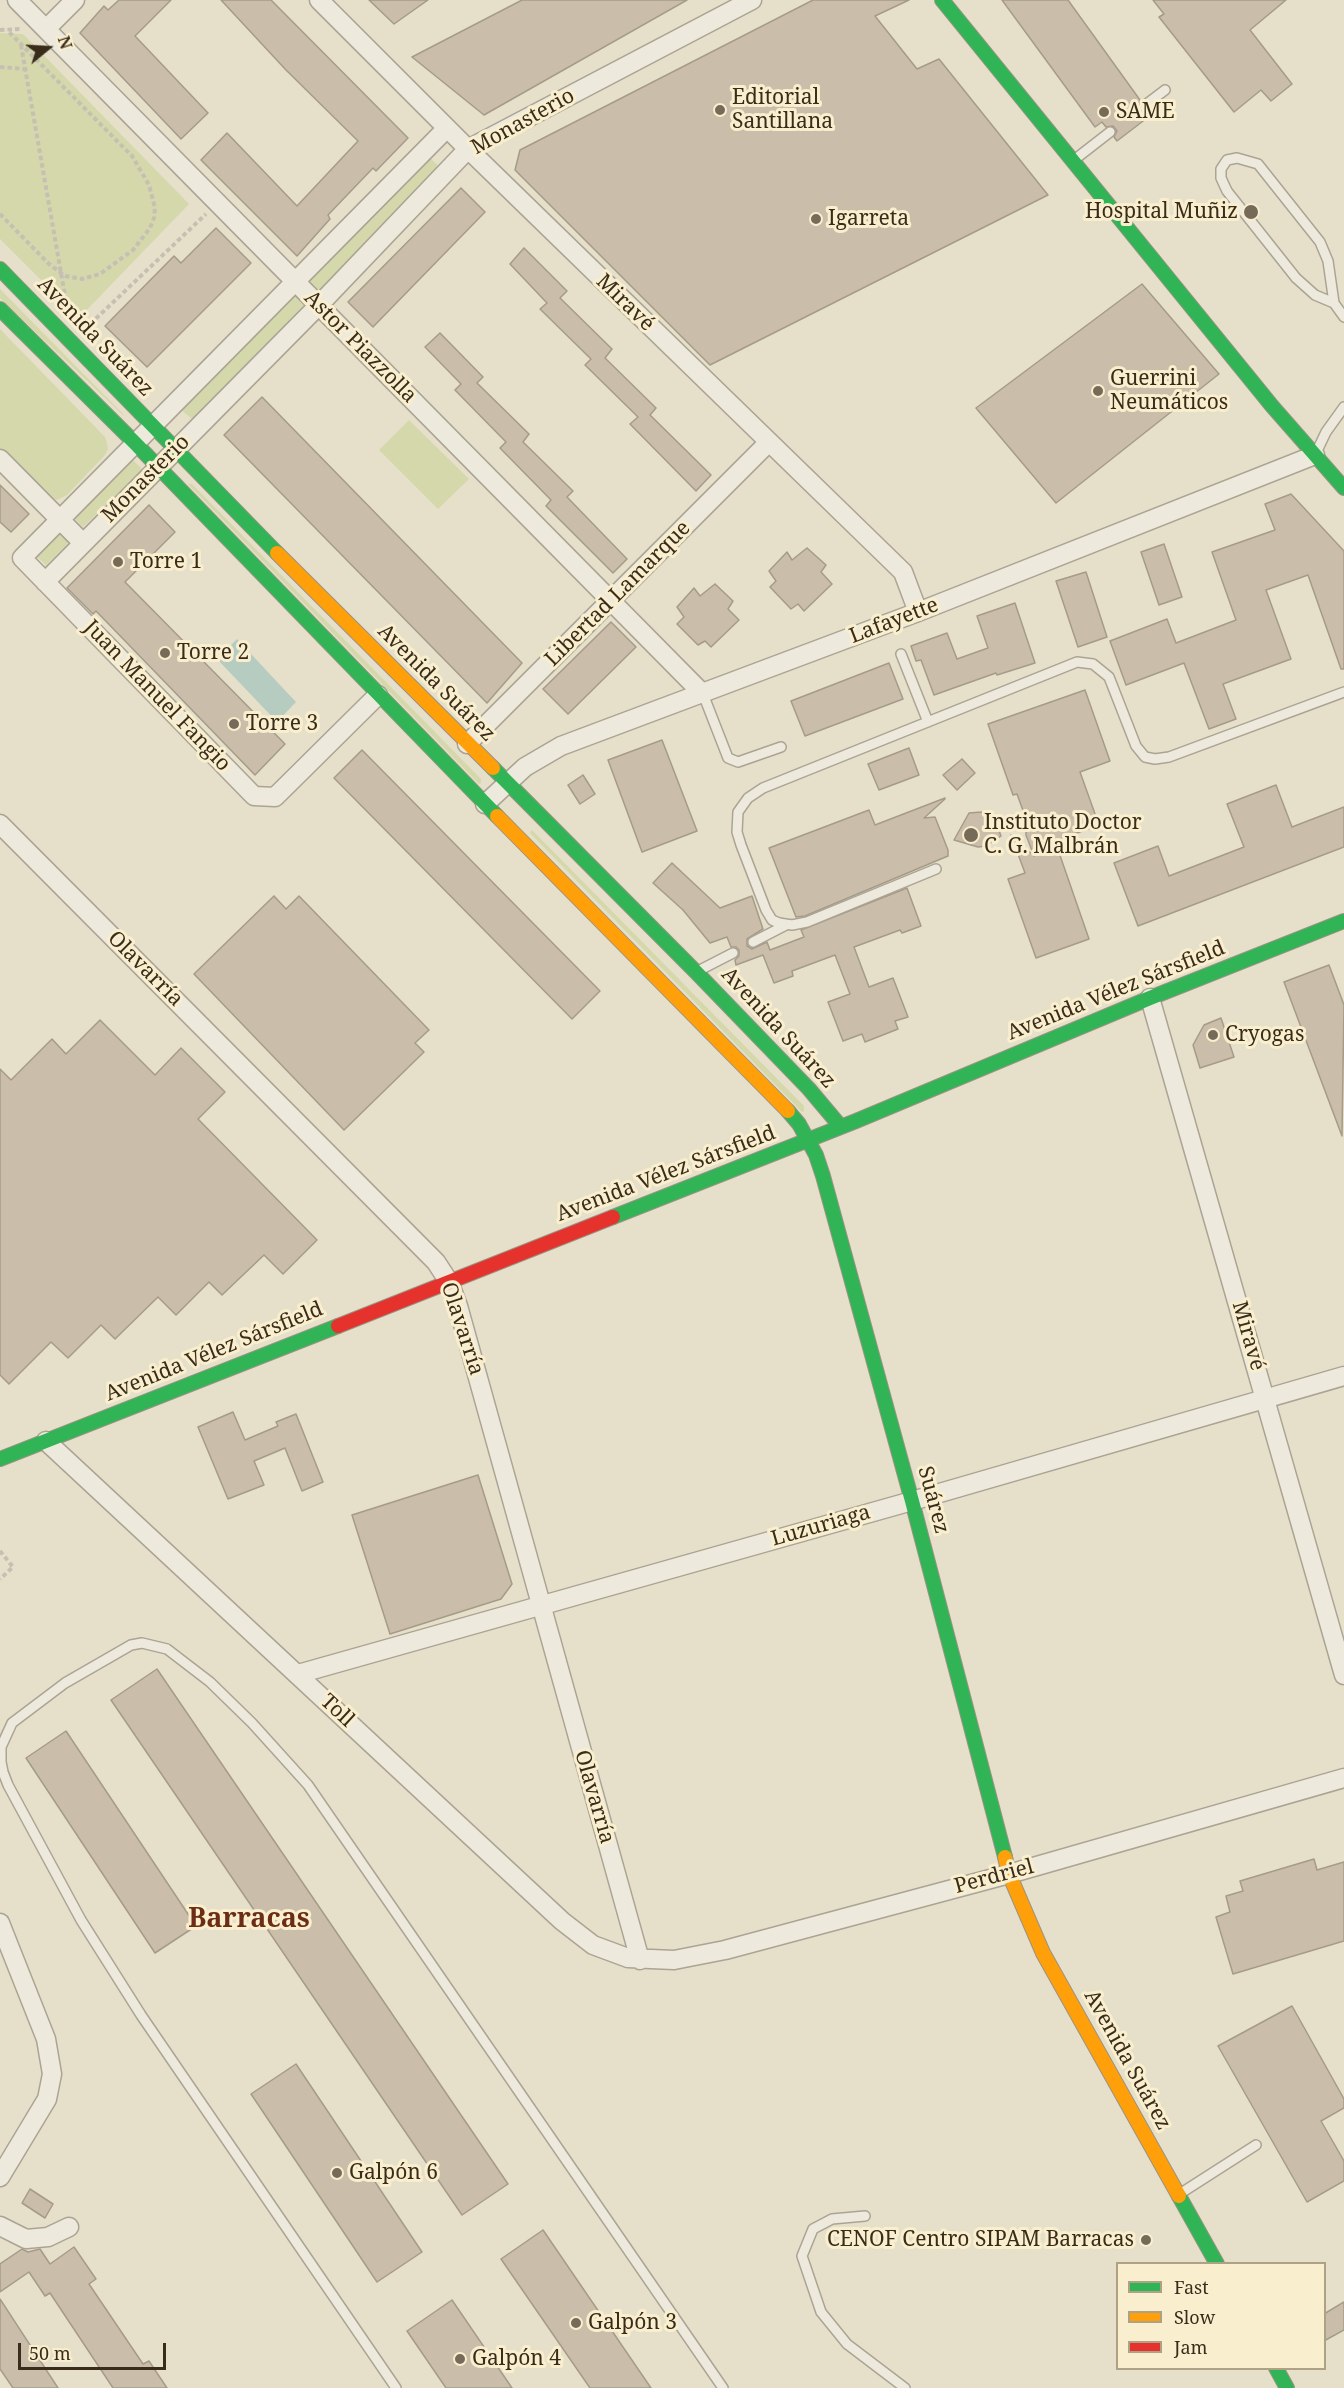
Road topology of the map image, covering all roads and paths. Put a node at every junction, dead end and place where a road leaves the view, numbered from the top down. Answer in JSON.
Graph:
{"nodes":[{"id":1,"x":17,"y":0,"type":"edge"},
{"id":2,"x":75,"y":0,"type":"edge"},
{"id":3,"x":319,"y":0,"type":"edge"},
{"id":4,"x":752,"y":0,"type":"edge"},
{"id":5,"x":942,"y":0,"type":"edge"},
{"id":6,"x":46,"y":29,"type":"junction"},
{"id":7,"x":7,"y":30,"type":"dead end"},
{"id":8,"x":21,"y":45,"type":"junction"},
{"id":9,"x":0,"y":67,"type":"edge"},
{"id":10,"x":24,"y":69,"type":"junction"},
{"id":11,"x":1165,"y":90,"type":"dead end"},
{"id":12,"x":1144,"y":106,"type":"dead end"},
{"id":13,"x":447,"y":129,"type":"junction"},
{"id":14,"x":1110,"y":132,"type":"dead end"},
{"id":15,"x":468,"y":149,"type":"junction"},
{"id":16,"x":1074,"y":160,"type":"junction"},
{"id":17,"x":217,"y":203,"type":"junction"},
{"id":18,"x":0,"y":214,"type":"edge"},
{"id":19,"x":0,"y":269,"type":"edge"},
{"id":20,"x":62,"y":272,"type":"junction"},
{"id":21,"x":295,"y":282,"type":"junction"},
{"id":22,"x":1334,"y":303,"type":"junction"},
{"id":23,"x":318,"y":306,"type":"junction"},
{"id":24,"x":0,"y":309,"type":"edge"},
{"id":25,"x":1344,"y":317,"type":"edge"},
{"id":26,"x":72,"y":342,"type":"junction"},
{"id":27,"x":1344,"y":407,"type":"edge"},
{"id":28,"x":151,"y":426,"type":"junction"},
{"id":29,"x":135,"y":443,"type":"junction"},
{"id":30,"x":768,"y":443,"type":"junction"},
{"id":31,"x":175,"y":450,"type":"junction"},
{"id":32,"x":1315,"y":455,"type":"junction"},
{"id":33,"x":0,"y":459,"type":"edge"},
{"id":34,"x":157,"y":468,"type":"junction"},
{"id":35,"x":1344,"y":488,"type":"edge"},
{"id":36,"x":60,"y":519,"type":"junction"},
{"id":37,"x":82,"y":542,"type":"junction"},
{"id":38,"x":45,"y":582,"type":"junction"},
{"id":39,"x":611,"y":602,"type":"junction"},
{"id":40,"x":918,"y":612,"type":"junction"},
{"id":41,"x":901,"y":654,"type":"dead end"},
{"id":42,"x":1344,"y":692,"type":"edge"},
{"id":43,"x":703,"y":693,"type":"junction"},
{"id":44,"x":378,"y":695,"type":"junction"},
{"id":45,"x":928,"y":722,"type":"junction"},
{"id":46,"x":467,"y":744,"type":"junction"},
{"id":47,"x":781,"y":747,"type":"dead end"},
{"id":48,"x":506,"y":784,"type":"junction"},
{"id":49,"x":485,"y":804,"type":"junction"},
{"id":50,"x":0,"y":824,"type":"edge"},
{"id":51,"x":936,"y":869,"type":"dead end"},
{"id":52,"x":1341,"y":924,"type":"edge"},
{"id":53,"x":786,"y":925,"type":"junction"},
{"id":54,"x":753,"y":942,"type":"dead end"},
{"id":55,"x":733,"y":953,"type":"dead end"},
{"id":56,"x":696,"y":972,"type":"junction"},
{"id":57,"x":1150,"y":998,"type":"junction"},
{"id":58,"x":841,"y":1127,"type":"junction"},
{"id":59,"x":808,"y":1140,"type":"junction"},
{"id":60,"x":449,"y":1282,"type":"junction"},
{"id":61,"x":1344,"y":1376,"type":"edge"},
{"id":62,"x":1265,"y":1397,"type":"junction"},
{"id":63,"x":46,"y":1441,"type":"junction"},
{"id":64,"x":0,"y":1459,"type":"edge"},
{"id":65,"x":912,"y":1501,"type":"junction"},
{"id":66,"x":0,"y":1551,"type":"edge"},
{"id":67,"x":0,"y":1579,"type":"edge"},
{"id":68,"x":540,"y":1605,"type":"junction"},
{"id":69,"x":298,"y":1674,"type":"junction"},
{"id":70,"x":1344,"y":1675,"type":"edge"},
{"id":71,"x":1344,"y":1778,"type":"edge"},
{"id":72,"x":1009,"y":1874,"type":"junction"},
{"id":73,"x":1,"y":1929,"type":"edge"},
{"id":74,"x":640,"y":1960,"type":"junction"},
{"id":75,"x":1256,"y":2145,"type":"dead end"},
{"id":76,"x":0,"y":2177,"type":"edge"},
{"id":77,"x":1178,"y":2195,"type":"junction"},
{"id":78,"x":865,"y":2216,"type":"dead end"},
{"id":79,"x":0,"y":2226,"type":"edge"},
{"id":80,"x":69,"y":2227,"type":"dead end"},
{"id":81,"x":1216,"y":2262,"type":"edge"},
{"id":82,"x":1277,"y":2370,"type":"edge"},
{"id":83,"x":396,"y":2388,"type":"edge"},
{"id":84,"x":723,"y":2388,"type":"edge"},
{"id":85,"x":905,"y":2388,"type":"edge"},
{"id":86,"x":1287,"y":2388,"type":"edge"}],
"edges":[{"from":1,"to":6,"type":"street","name":"Astor Piazzolla"},
{"from":2,"to":6,"type":"street"},
{"from":3,"to":13,"type":"street","name":"Miravé"},
{"from":4,"to":15,"type":"street","name":"Monasterio"},
{"from":5,"to":16,"type":"street"},
{"from":6,"to":17,"type":"street","name":"Astor Piazzolla"},
{"from":7,"to":8,"type":"path"},
{"from":8,"to":10,"type":"path"},
{"from":8,"to":20,"type":"path"},
{"from":9,"to":10,"type":"path"},
{"from":10,"to":20,"type":"path"},
{"from":11,"to":12,"type":"lane"},
{"from":13,"to":15,"type":"street","name":"Miravé"},
{"from":13,"to":21,"type":"street","name":"Monasterio"},
{"from":14,"to":16,"type":"lane"},
{"from":15,"to":23,"type":"street","name":"Monasterio"},
{"from":15,"to":30,"type":"street","name":"Miravé"},
{"from":16,"to":32,"type":"street"},
{"from":17,"to":21,"type":"street","name":"Astor Piazzolla"},
{"from":17,"to":26,"type":"path"},
{"from":18,"to":20,"type":"path"},
{"from":19,"to":26,"type":"street","name":"Avenida Suárez"},
{"from":20,"to":26,"type":"path"},
{"from":21,"to":23,"type":"street","name":"Astor Piazzolla"},
{"from":21,"to":28,"type":"street","name":"Monasterio"},
{"from":22,"to":22,"type":"lane"},
{"from":22,"to":25,"type":"lane"},
{"from":23,"to":31,"type":"street","name":"Monasterio"},
{"from":23,"to":39,"type":"street","name":"Astor Piazzolla"},
{"from":24,"to":29,"type":"street"},
{"from":26,"to":28,"type":"street","name":"Avenida Suárez"},
{"from":27,"to":32,"type":"lane"},
{"from":28,"to":29,"type":"street","name":"Monasterio"},
{"from":28,"to":31,"type":"street","name":"Avenida Suárez"},
{"from":29,"to":34,"type":"street"},
{"from":29,"to":36,"type":"street","name":"Monasterio"},
{"from":30,"to":39,"type":"street","name":"Libertad Lamarque"},
{"from":30,"to":40,"type":"street","name":"Miravé"},
{"from":31,"to":34,"type":"street","name":"Monasterio"},
{"from":31,"to":46,"type":"street","name":"Avenida Suárez"},
{"from":32,"to":35,"type":"street"},
{"from":32,"to":40,"type":"street","name":"Lafayette"},
{"from":33,"to":36,"type":"street"},
{"from":34,"to":37,"type":"street","name":"Monasterio"},
{"from":34,"to":44,"type":"street"},
{"from":36,"to":37,"type":"street"},
{"from":36,"to":38,"type":"street","name":"Monasterio"},
{"from":37,"to":38,"type":"street","name":"Monasterio"},
{"from":38,"to":44,"type":"street","name":"Juan Manuel Fangio"},
{"from":39,"to":43,"type":"street","name":"Astor Piazzolla"},
{"from":39,"to":46,"type":"street","name":"Libertad Lamarque"},
{"from":40,"to":43,"type":"street","name":"Lafayette"},
{"from":41,"to":45,"type":"lane"},
{"from":42,"to":45,"type":"lane"},
{"from":43,"to":47,"type":"lane"},
{"from":43,"to":48,"type":"street","name":"Lafayette"},
{"from":44,"to":49,"type":"street"},
{"from":45,"to":53,"type":"lane"},
{"from":46,"to":48,"type":"street","name":"Avenida Suárez"},
{"from":48,"to":49,"type":"street","name":"Lafayette"},
{"from":48,"to":56,"type":"street","name":"Avenida Suárez"},
{"from":49,"to":59,"type":"street"},
{"from":50,"to":60,"type":"street","name":"Olavarría"},
{"from":51,"to":53,"type":"lane"},
{"from":52,"to":57,"type":"street","name":"Avenida Vélez Sársfield"},
{"from":53,"to":54,"type":"lane"},
{"from":55,"to":56,"type":"lane"},
{"from":56,"to":58,"type":"street","name":"Avenida Suárez"},
{"from":57,"to":58,"type":"street","name":"Avenida Vélez Sársfield"},
{"from":57,"to":62,"type":"street","name":"Miravé"},
{"from":58,"to":59,"type":"street","name":"Avenida Vélez Sársfield"},
{"from":59,"to":60,"type":"street","name":"Avenida Vélez Sársfield"},
{"from":59,"to":65,"type":"street","name":"Suárez"},
{"from":60,"to":63,"type":"street","name":"Avenida Vélez Sársfield"},
{"from":60,"to":68,"type":"street","name":"Olavarría"},
{"from":61,"to":62,"type":"street","name":"Luzuriaga"},
{"from":62,"to":65,"type":"street","name":"Luzuriaga"},
{"from":62,"to":70,"type":"street","name":"Miravé"},
{"from":63,"to":64,"type":"street","name":"Avenida Vélez Sársfield"},
{"from":63,"to":69,"type":"street","name":"Toll"},
{"from":65,"to":68,"type":"street","name":"Luzuriaga"},
{"from":65,"to":72,"type":"street","name":"Suárez"},
{"from":66,"to":67,"type":"path"},
{"from":68,"to":69,"type":"street","name":"Luzuriaga"},
{"from":68,"to":74,"type":"street","name":"Olavarría"},
{"from":69,"to":74,"type":"street","name":"Toll"},
{"from":71,"to":72,"type":"street","name":"Perdriel"},
{"from":72,"to":74,"type":"street","name":"Perdriel"},
{"from":72,"to":77,"type":"street","name":"Avenida Suárez"},
{"from":73,"to":76,"type":"street"},
{"from":75,"to":77,"type":"lane"},
{"from":77,"to":81,"type":"street","name":"Avenida Suárez"},
{"from":78,"to":85,"type":"lane"},
{"from":79,"to":80,"type":"street"},
{"from":82,"to":86,"type":"street"},
{"from":83,"to":84,"type":"lane"}]}
